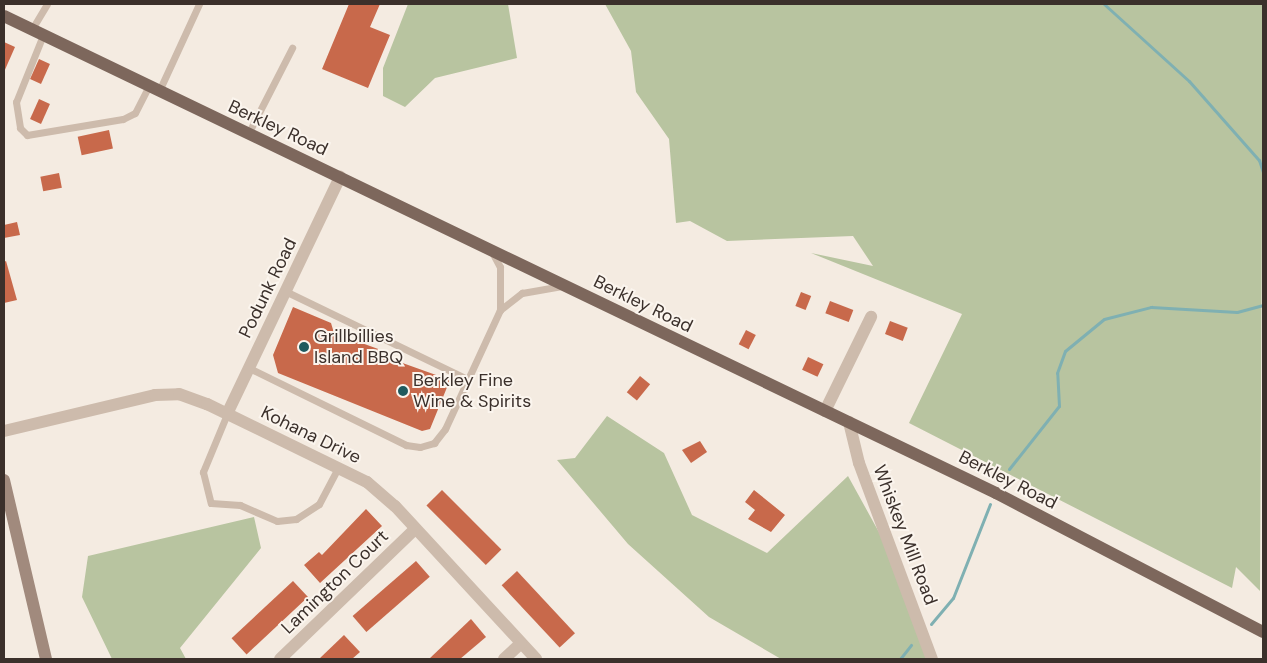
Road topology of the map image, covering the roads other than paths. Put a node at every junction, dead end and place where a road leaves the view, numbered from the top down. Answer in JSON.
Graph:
{"nodes":[{"id":1,"x":47,"y":4,"type":"edge"},
{"id":2,"x":199,"y":4,"type":"edge"},
{"id":3,"x":8,"y":19,"type":"edge"},
{"id":4,"x":38,"y":32,"type":"junction"},
{"id":5,"x":292,"y":48,"type":"dead end"},
{"id":6,"x":154,"y":89,"type":"junction"},
{"id":7,"x":248,"y":134,"type":"junction"},
{"id":8,"x":340,"y":177,"type":"junction"},
{"id":9,"x":491,"y":249,"type":"junction"},
{"id":10,"x":565,"y":285,"type":"junction"},
{"id":11,"x":286,"y":291,"type":"junction"},
{"id":12,"x":500,"y":310,"type":"junction"},
{"id":13,"x":871,"y":317,"type":"dead end"},
{"id":14,"x":249,"y":368,"type":"junction"},
{"id":15,"x":468,"y":378,"type":"junction"},
{"id":16,"x":826,"y":411,"type":"junction"},
{"id":17,"x":227,"y":414,"type":"junction"},
{"id":18,"x":849,"y":422,"type":"junction"},
{"id":19,"x":4,"y":431,"type":"edge"},
{"id":20,"x":338,"y":468,"type":"junction"},
{"id":21,"x":4,"y":480,"type":"edge"},
{"id":22,"x":7,"y":508,"type":"edge"},
{"id":23,"x":414,"y":530,"type":"junction"},
{"id":24,"x":1263,"y":632,"type":"edge"},
{"id":25,"x":521,"y":644,"type":"junction"},
{"id":26,"x":46,"y":659,"type":"edge"},
{"id":27,"x":280,"y":659,"type":"edge"},
{"id":28,"x":504,"y":659,"type":"edge"},
{"id":29,"x":536,"y":659,"type":"edge"},
{"id":30,"x":932,"y":659,"type":"edge"}],
"edges":[{"from":1,"to":4,"type":"lane"},
{"from":2,"to":6,"type":"lane"},
{"from":3,"to":4,"type":"main road","name":"Berkley Road"},
{"from":4,"to":6,"type":"main road","name":"Berkley Road"},
{"from":4,"to":6,"type":"lane"},
{"from":5,"to":7,"type":"lane"},
{"from":6,"to":7,"type":"main road","name":"Berkley Road"},
{"from":7,"to":8,"type":"main road","name":"Berkley Road"},
{"from":8,"to":9,"type":"main road","name":"Berkley Road"},
{"from":8,"to":11,"type":"street","name":"Podunk Road"},
{"from":9,"to":10,"type":"main road","name":"Berkley Road"},
{"from":9,"to":12,"type":"lane"},
{"from":10,"to":12,"type":"lane"},
{"from":10,"to":16,"type":"main road","name":"Berkley Road"},
{"from":11,"to":14,"type":"street","name":"Podunk Road"},
{"from":11,"to":15,"type":"lane"},
{"from":12,"to":15,"type":"lane"},
{"from":13,"to":16,"type":"street"},
{"from":14,"to":15,"type":"lane"},
{"from":14,"to":17,"type":"street","name":"Podunk Road"},
{"from":16,"to":18,"type":"main road","name":"Berkley Road"},
{"from":17,"to":19,"type":"street","name":"Kohana Drive"},
{"from":17,"to":20,"type":"street","name":"Kohana Drive"},
{"from":17,"to":20,"type":"lane"},
{"from":18,"to":24,"type":"main road","name":"Berkley Road"},
{"from":18,"to":30,"type":"street","name":"Whiskey Mill Road"},
{"from":20,"to":23,"type":"street","name":"Kohana Drive"},
{"from":21,"to":22,"type":"main road"},
{"from":22,"to":26,"type":"main road"},
{"from":23,"to":25,"type":"street","name":"Kohana Drive"},
{"from":23,"to":27,"type":"street","name":"Lamington Court"},
{"from":25,"to":28,"type":"street"},
{"from":25,"to":29,"type":"street","name":"Kohana Drive"}]}
